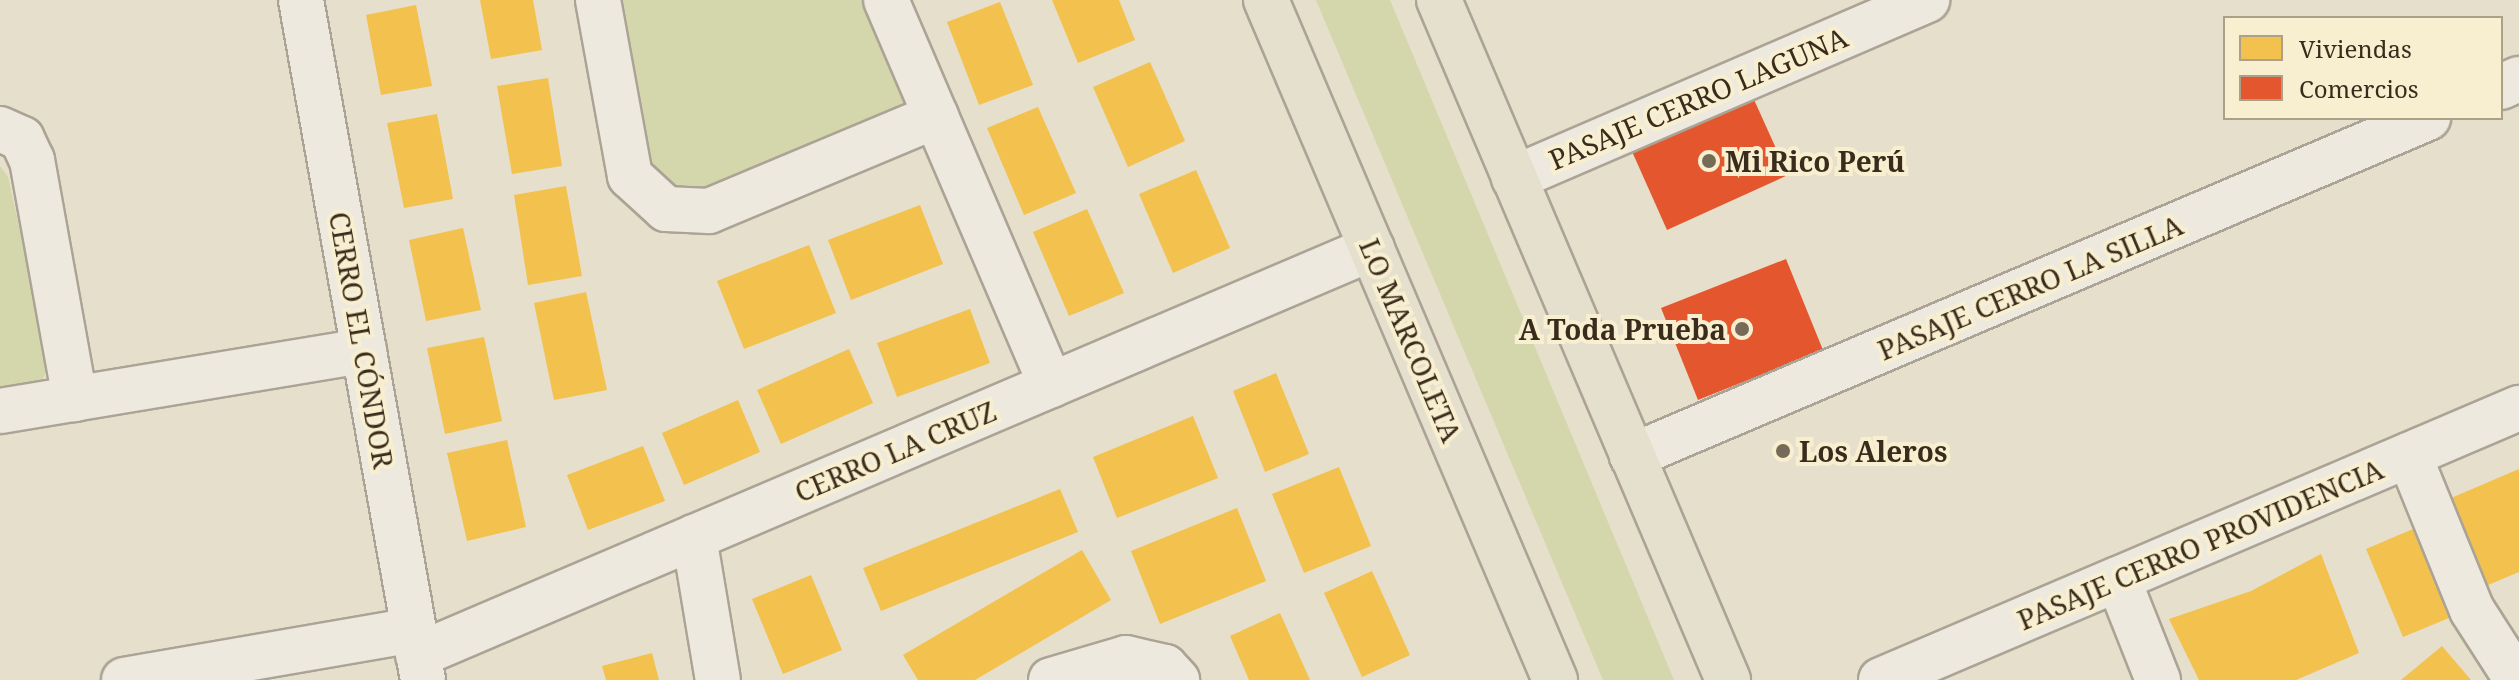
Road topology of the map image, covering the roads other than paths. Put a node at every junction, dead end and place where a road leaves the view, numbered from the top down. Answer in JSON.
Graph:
{"nodes":[{"id":1,"x":301,"y":0,"type":"edge"},
{"id":2,"x":598,"y":0,"type":"edge"},
{"id":3,"x":886,"y":0,"type":"edge"},
{"id":4,"x":1266,"y":0,"type":"edge"},
{"id":5,"x":1439,"y":0,"type":"edge"},
{"id":6,"x":1927,"y":0,"type":"edge"},
{"id":7,"x":936,"y":116,"type":"junction"},
{"id":8,"x":2423,"y":120,"type":"edge"},
{"id":9,"x":0,"y":129,"type":"edge"},
{"id":10,"x":1514,"y":178,"type":"junction"},
{"id":11,"x":1372,"y":248,"type":"junction"},
{"id":12,"x":364,"y":351,"type":"junction"},
{"id":13,"x":1051,"y":385,"type":"junction"},
{"id":14,"x":75,"y":399,"type":"junction"},
{"id":15,"x":2519,"y":408,"type":"edge"},
{"id":16,"x":0,"y":411,"type":"edge"},
{"id":17,"x":2409,"y":455,"type":"junction"},
{"id":18,"x":1632,"y":456,"type":"junction"},
{"id":19,"x":694,"y":537,"type":"junction"},
{"id":20,"x":2118,"y":579,"type":"junction"},
{"id":21,"x":418,"y":655,"type":"edge"},
{"id":22,"x":129,"y":680,"type":"edge"},
{"id":23,"x":718,"y":680,"type":"edge"},
{"id":24,"x":1051,"y":680,"type":"edge"},
{"id":25,"x":1177,"y":680,"type":"edge"},
{"id":26,"x":1555,"y":680,"type":"edge"},
{"id":27,"x":1728,"y":680,"type":"edge"},
{"id":28,"x":1881,"y":680,"type":"edge"},
{"id":29,"x":2158,"y":680,"type":"edge"},
{"id":30,"x":2517,"y":680,"type":"edge"}],
"edges":[{"from":1,"to":12,"type":"street","name":"CERRO EL CÓNDOR"},
{"from":2,"to":7,"type":"street"},
{"from":3,"to":7,"type":"street"},
{"from":4,"to":11,"type":"main road","name":"LO MARCOLETA"},
{"from":5,"to":10,"type":"main road"},
{"from":6,"to":10,"type":"street","name":"PASAJE CERRO LAGUNA"},
{"from":7,"to":13,"type":"street"},
{"from":8,"to":18,"type":"street","name":"PASAJE CERRO LA SILLA"},
{"from":9,"to":14,"type":"street"},
{"from":10,"to":18,"type":"main road"},
{"from":11,"to":13,"type":"street","name":"CERRO LA CRUZ"},
{"from":11,"to":26,"type":"main road","name":"LO MARCOLETA"},
{"from":12,"to":14,"type":"street"},
{"from":12,"to":21,"type":"street","name":"CERRO EL CÓNDOR"},
{"from":13,"to":19,"type":"street","name":"CERRO LA CRUZ"},
{"from":14,"to":16,"type":"street"},
{"from":15,"to":17,"type":"street","name":"PASAJE CERRO PROVIDENCIA"},
{"from":17,"to":20,"type":"street","name":"PASAJE CERRO PROVIDENCIA"},
{"from":17,"to":30,"type":"street"},
{"from":18,"to":27,"type":"main road"},
{"from":19,"to":21,"type":"street","name":"CERRO LA CRUZ"},
{"from":19,"to":23,"type":"street"},
{"from":20,"to":28,"type":"street","name":"PASAJE CERRO PROVIDENCIA"},
{"from":20,"to":29,"type":"street"},
{"from":21,"to":22,"type":"street","name":"CERRO LA CRUZ"},
{"from":24,"to":25,"type":"street"}]}
